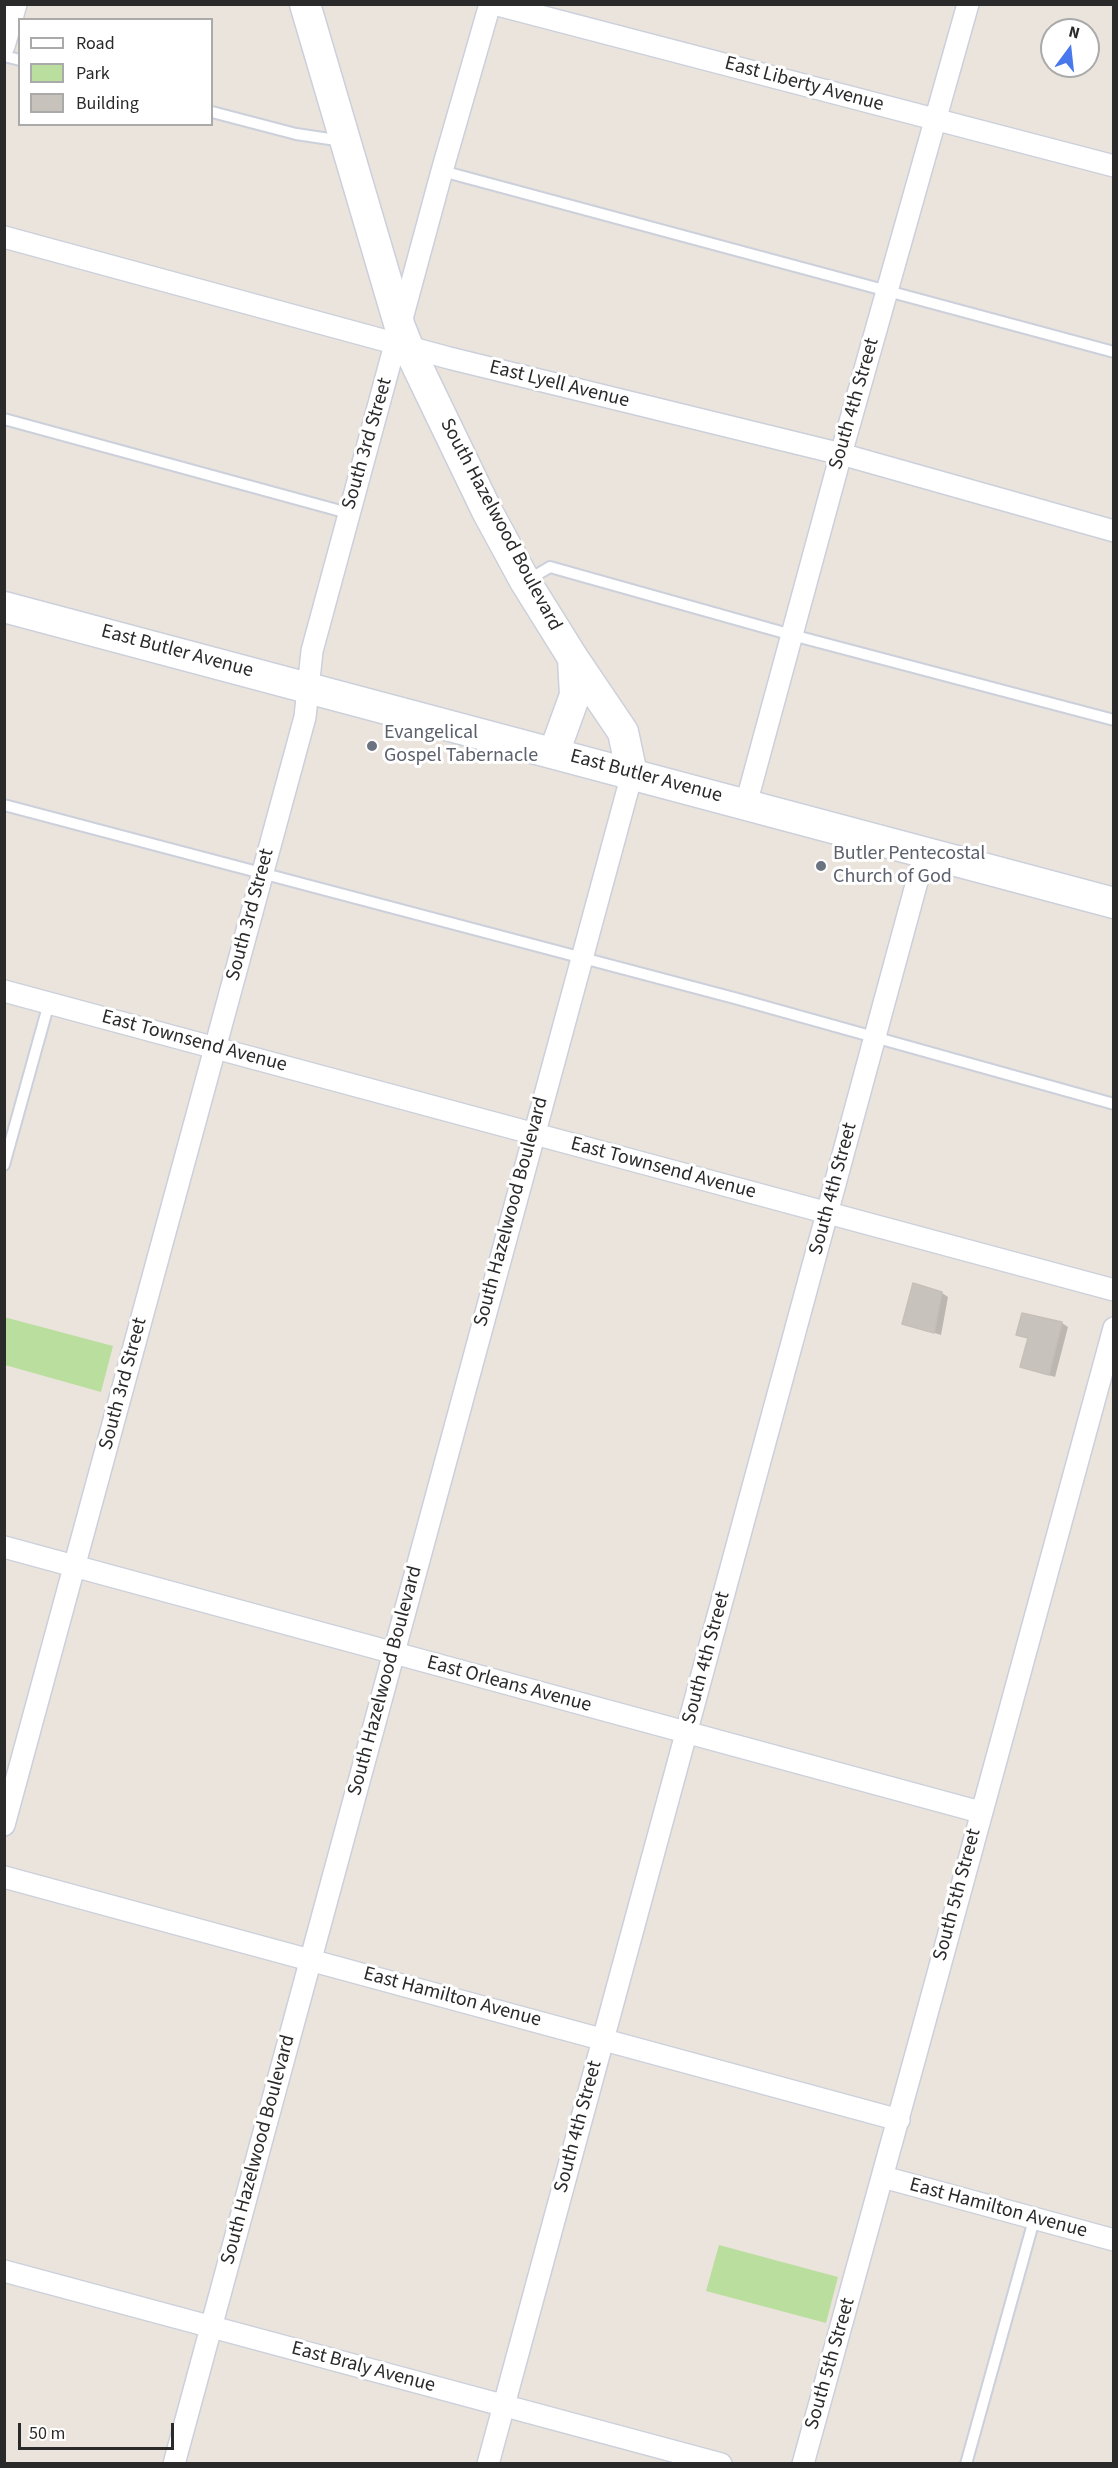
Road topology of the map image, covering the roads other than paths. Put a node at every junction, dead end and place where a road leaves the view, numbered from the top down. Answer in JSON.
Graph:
{"nodes":[{"id":1,"x":16,"y":4,"type":"edge"},
{"id":2,"x":305,"y":4,"type":"edge"},
{"id":3,"x":492,"y":4,"type":"edge"},
{"id":4,"x":968,"y":4,"type":"edge"},
{"id":5,"x":4,"y":46,"type":"edge"},
{"id":6,"x":213,"y":112,"type":"edge"},
{"id":7,"x":936,"y":119,"type":"junction"},
{"id":8,"x":346,"y":142,"type":"junction"},
{"id":9,"x":1113,"y":166,"type":"edge"},
{"id":10,"x":442,"y":171,"type":"junction"},
{"id":11,"x":4,"y":237,"type":"edge"},
{"id":12,"x":887,"y":291,"type":"junction"},
{"id":13,"x":401,"y":339,"type":"junction"},
{"id":14,"x":1113,"y":352,"type":"edge"},
{"id":15,"x":4,"y":419,"type":"edge"},
{"id":16,"x":841,"y":454,"type":"junction"},
{"id":17,"x":348,"y":513,"type":"junction"},
{"id":18,"x":1113,"y":531,"type":"edge"},
{"id":19,"x":525,"y":581,"type":"junction"},
{"id":20,"x":4,"y":607,"type":"edge"},
{"id":21,"x":792,"y":635,"type":"junction"},
{"id":22,"x":573,"y":658,"type":"junction"},
{"id":23,"x":308,"y":687,"type":"junction"},
{"id":24,"x":1113,"y":720,"type":"edge"},
{"id":25,"x":554,"y":753,"type":"junction"},
{"id":26,"x":632,"y":774,"type":"junction"},
{"id":27,"x":746,"y":804,"type":"junction"},
{"id":28,"x":4,"y":805,"type":"edge"},
{"id":29,"x":925,"y":852,"type":"junction"},
{"id":30,"x":262,"y":873,"type":"junction"},
{"id":31,"x":1113,"y":903,"type":"edge"},
{"id":32,"x":581,"y":959,"type":"junction"},
{"id":33,"x":4,"y":991,"type":"edge"},
{"id":34,"x":49,"y":1003,"type":"junction"},
{"id":35,"x":875,"y":1039,"type":"junction"},
{"id":36,"x":215,"y":1048,"type":"junction"},
{"id":37,"x":1113,"y":1104,"type":"edge"},
{"id":38,"x":533,"y":1134,"type":"junction"},
{"id":39,"x":4,"y":1165,"type":"edge"},
{"id":40,"x":828,"y":1214,"type":"junction"},
{"id":41,"x":1113,"y":1290,"type":"edge"},
{"id":42,"x":1113,"y":1328,"type":"edge"},
{"id":43,"x":4,"y":1547,"type":"edge"},
{"id":44,"x":75,"y":1566,"type":"junction"},
{"id":45,"x":394,"y":1653,"type":"junction"},
{"id":46,"x":687,"y":1733,"type":"junction"},
{"id":47,"x":980,"y":1812,"type":"junction"},
{"id":48,"x":4,"y":1825,"type":"edge"},
{"id":49,"x":4,"y":1877,"type":"edge"},
{"id":50,"x":312,"y":1961,"type":"junction"},
{"id":51,"x":603,"y":2039,"type":"junction"},
{"id":52,"x":899,"y":2120,"type":"junction"},
{"id":53,"x":883,"y":2177,"type":"junction"},
{"id":54,"x":1034,"y":2220,"type":"junction"},
{"id":55,"x":1113,"y":2240,"type":"edge"},
{"id":56,"x":4,"y":2271,"type":"edge"},
{"id":57,"x":211,"y":2327,"type":"junction"},
{"id":58,"x":503,"y":2406,"type":"junction"},
{"id":59,"x":174,"y":2463,"type":"edge"},
{"id":60,"x":488,"y":2463,"type":"edge"},
{"id":61,"x":721,"y":2463,"type":"edge"},
{"id":62,"x":803,"y":2463,"type":"edge"},
{"id":63,"x":966,"y":2463,"type":"edge"}],
"edges":[{"from":1,"to":5,"type":"street"},
{"from":2,"to":8,"type":"street","name":"South Hazelwood Boulevard"},
{"from":3,"to":7,"type":"street","name":"East Liberty Avenue"},
{"from":3,"to":10,"type":"street","name":"South 3rd Street"},
{"from":4,"to":7,"type":"street","name":"South 4th Street"},
{"from":6,"to":8,"type":"lane"},
{"from":7,"to":9,"type":"street","name":"East Liberty Avenue"},
{"from":7,"to":12,"type":"street","name":"South 4th Street"},
{"from":8,"to":13,"type":"street","name":"South Hazelwood Boulevard"},
{"from":10,"to":12,"type":"lane"},
{"from":10,"to":13,"type":"street","name":"South 3rd Street"},
{"from":11,"to":13,"type":"street","name":"East Lyell Avenue"},
{"from":12,"to":14,"type":"lane"},
{"from":12,"to":16,"type":"street","name":"South 4th Street"},
{"from":13,"to":16,"type":"street","name":"East Lyell Avenue"},
{"from":13,"to":17,"type":"street","name":"South 3rd Street"},
{"from":13,"to":19,"type":"street","name":"South Hazelwood Boulevard"},
{"from":15,"to":17,"type":"lane"},
{"from":16,"to":18,"type":"street","name":"East Lyell Avenue"},
{"from":16,"to":21,"type":"street","name":"South 4th Street"},
{"from":17,"to":23,"type":"street","name":"South 3rd Street"},
{"from":19,"to":21,"type":"lane"},
{"from":19,"to":22,"type":"street","name":"South Hazelwood Boulevard"},
{"from":20,"to":23,"type":"street","name":"East Butler Avenue"},
{"from":21,"to":24,"type":"lane"},
{"from":21,"to":27,"type":"street","name":"South 4th Street"},
{"from":22,"to":25,"type":"street"},
{"from":22,"to":26,"type":"street","name":"South Hazelwood Boulevard"},
{"from":23,"to":25,"type":"street","name":"East Butler Avenue"},
{"from":23,"to":30,"type":"street","name":"South 3rd Street"},
{"from":25,"to":26,"type":"street","name":"East Butler Avenue"},
{"from":26,"to":27,"type":"street","name":"East Butler Avenue"},
{"from":26,"to":32,"type":"street","name":"South Hazelwood Boulevard"},
{"from":27,"to":29,"type":"street","name":"East Butler Avenue"},
{"from":28,"to":30,"type":"lane"},
{"from":29,"to":31,"type":"street","name":"East Butler Avenue"},
{"from":29,"to":35,"type":"street","name":"South 4th Street"},
{"from":30,"to":32,"type":"lane"},
{"from":30,"to":36,"type":"street","name":"South 3rd Street"},
{"from":32,"to":35,"type":"lane"},
{"from":32,"to":38,"type":"street","name":"South Hazelwood Boulevard"},
{"from":33,"to":34,"type":"street","name":"East Townsend Avenue"},
{"from":34,"to":36,"type":"street","name":"East Townsend Avenue"},
{"from":34,"to":39,"type":"lane"},
{"from":35,"to":37,"type":"lane"},
{"from":35,"to":40,"type":"street","name":"South 4th Street"},
{"from":36,"to":38,"type":"street","name":"East Townsend Avenue"},
{"from":36,"to":44,"type":"street","name":"South 3rd Street"},
{"from":38,"to":40,"type":"street","name":"East Townsend Avenue"},
{"from":38,"to":45,"type":"street","name":"South Hazelwood Boulevard"},
{"from":40,"to":41,"type":"street","name":"East Townsend Avenue"},
{"from":40,"to":46,"type":"street","name":"South 4th Street"},
{"from":42,"to":47,"type":"street","name":"South 5th Street"},
{"from":43,"to":44,"type":"street","name":"East Orleans Avenue"},
{"from":44,"to":45,"type":"street","name":"East Orleans Avenue"},
{"from":44,"to":48,"type":"street","name":"South 3rd Street"},
{"from":45,"to":46,"type":"street","name":"East Orleans Avenue"},
{"from":45,"to":50,"type":"street","name":"South Hazelwood Boulevard"},
{"from":46,"to":47,"type":"street","name":"East Orleans Avenue"},
{"from":46,"to":51,"type":"street","name":"South 4th Street"},
{"from":47,"to":52,"type":"street","name":"South 5th Street"},
{"from":49,"to":50,"type":"street","name":"East Hamilton Avenue"},
{"from":50,"to":51,"type":"street","name":"East Hamilton Avenue"},
{"from":50,"to":57,"type":"street","name":"South Hazelwood Boulevard"},
{"from":51,"to":52,"type":"street","name":"East Hamilton Avenue"},
{"from":51,"to":58,"type":"street","name":"South 4th Street"},
{"from":52,"to":53,"type":"street","name":"South 5th Street"},
{"from":53,"to":54,"type":"street","name":"East Hamilton Avenue"},
{"from":53,"to":62,"type":"street","name":"South 5th Street"},
{"from":54,"to":55,"type":"street","name":"East Hamilton Avenue"},
{"from":54,"to":63,"type":"lane"},
{"from":56,"to":57,"type":"street","name":"East Braly Avenue"},
{"from":57,"to":58,"type":"street","name":"East Braly Avenue"},
{"from":57,"to":59,"type":"street","name":"South Hazelwood Boulevard"},
{"from":58,"to":60,"type":"street","name":"South 4th Street"},
{"from":58,"to":61,"type":"street","name":"East Braly Avenue"}]}
